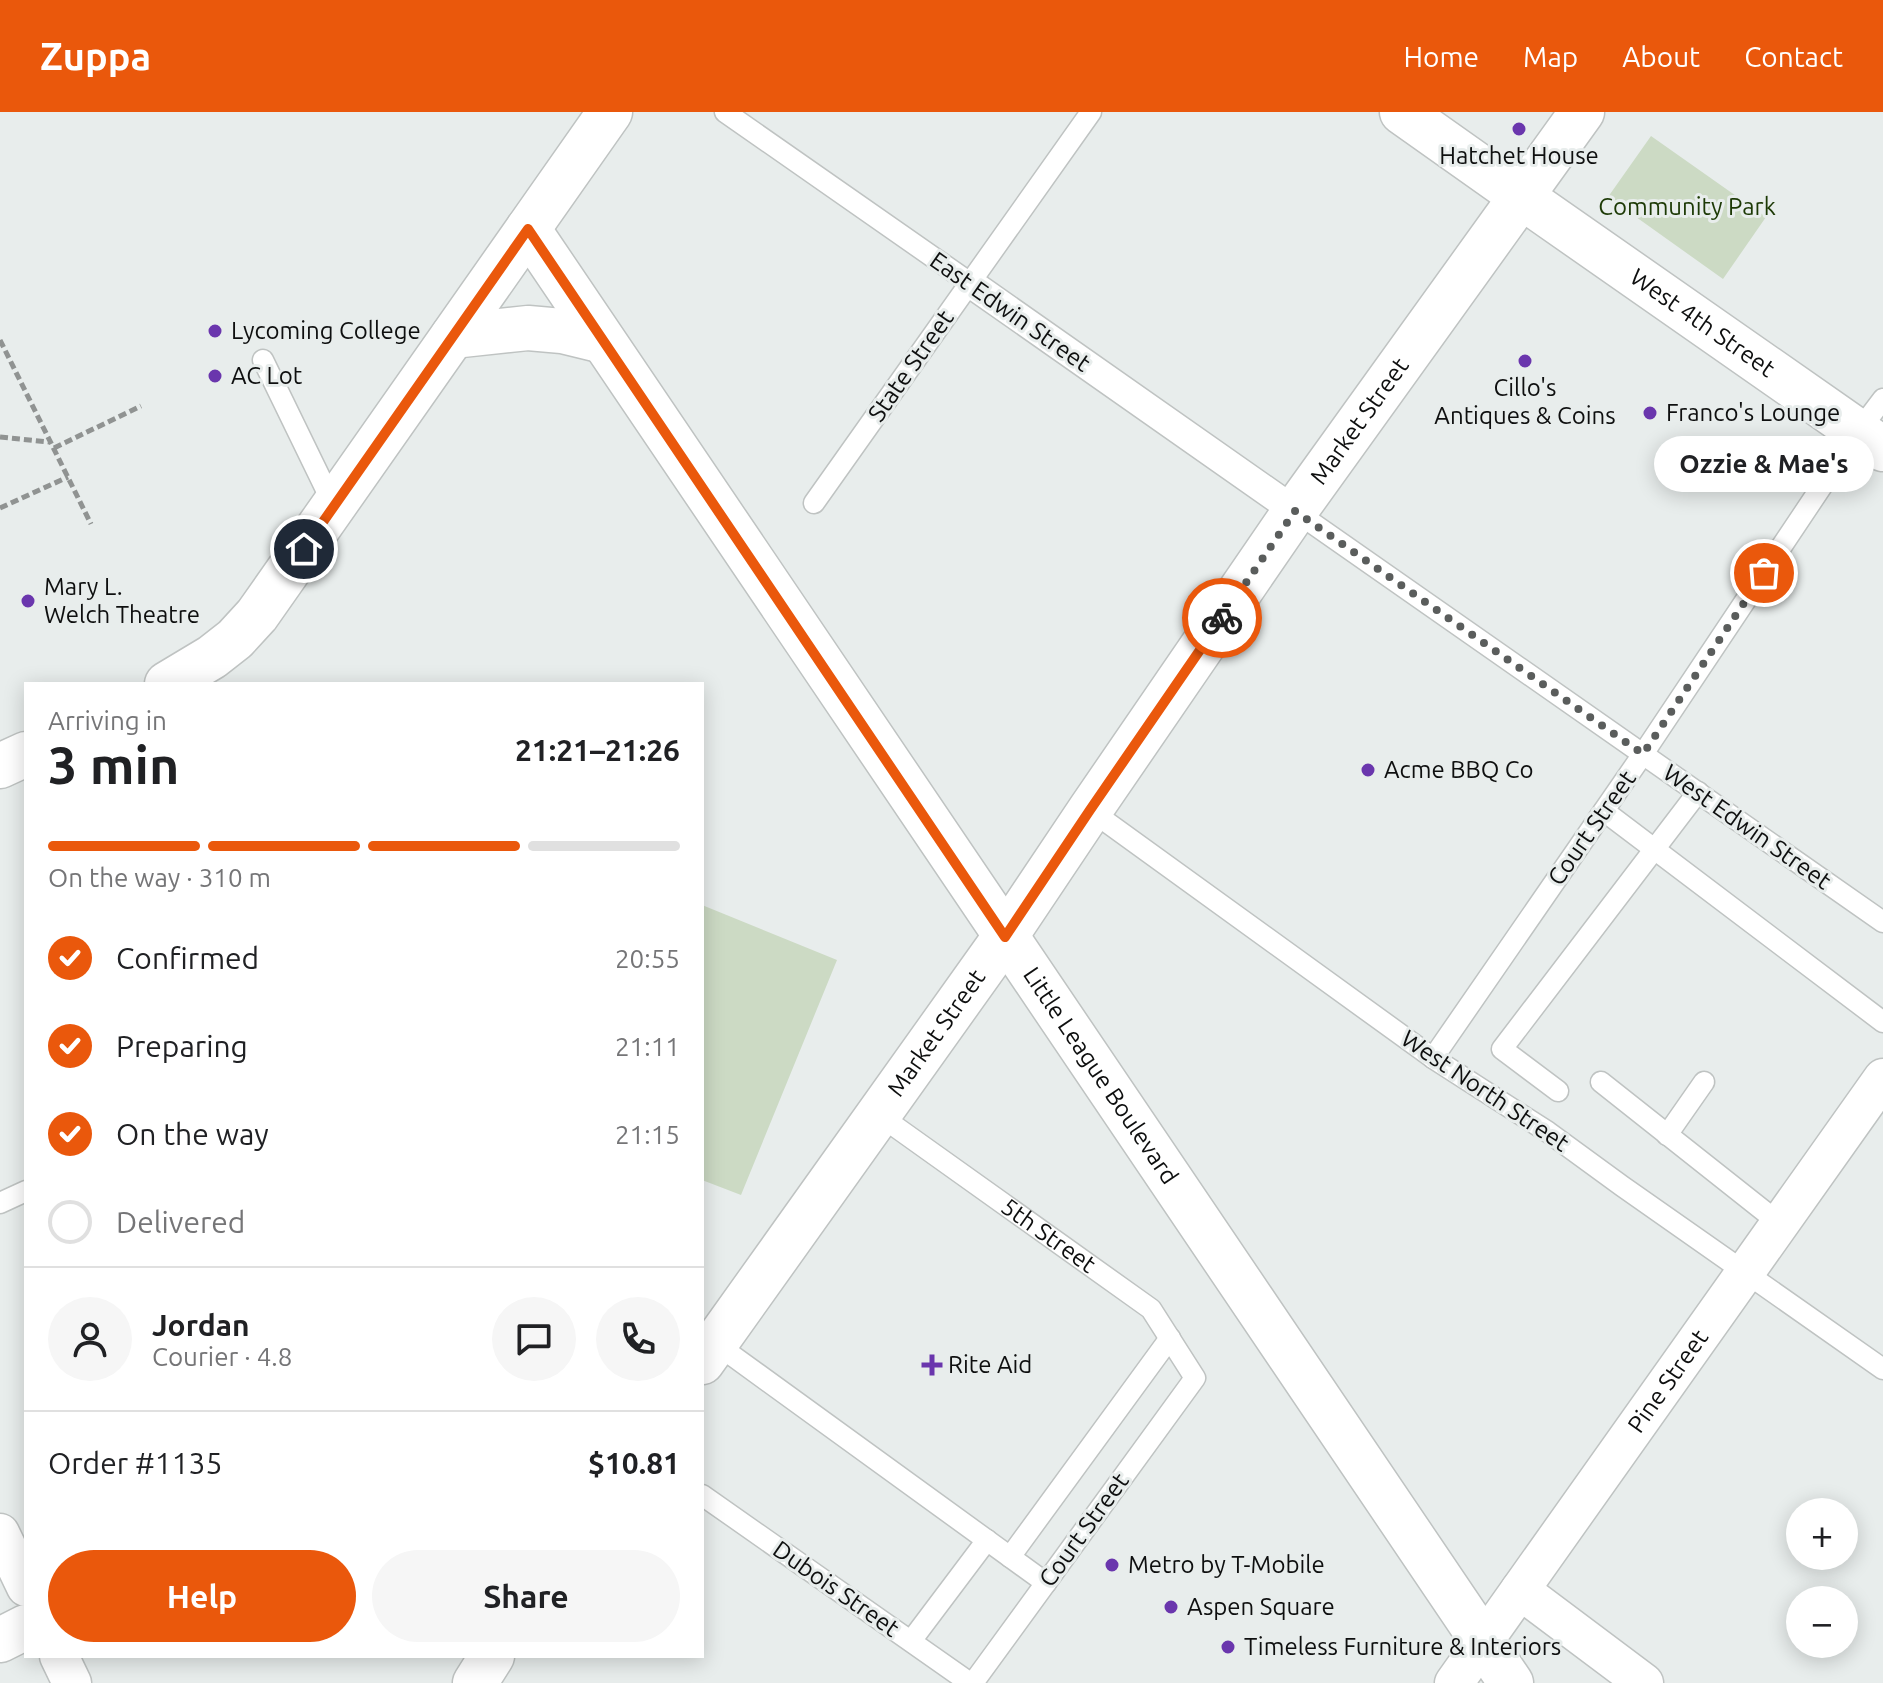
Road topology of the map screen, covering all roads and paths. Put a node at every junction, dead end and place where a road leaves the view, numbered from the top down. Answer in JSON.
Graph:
{"nodes":[{"id":1,"x":610,"y":112,"type":"edge"},
{"id":2,"x":725,"y":112,"type":"edge"},
{"id":3,"x":1091,"y":112,"type":"edge"},
{"id":4,"x":1402,"y":112,"type":"edge"},
{"id":5,"x":1582,"y":112,"type":"edge"},
{"id":6,"x":1522,"y":197,"type":"junction"},
{"id":7,"x":528,"y":229,"type":"junction"},
{"id":8,"x":970,"y":283,"type":"junction"},
{"id":9,"x":453,"y":336,"type":"junction"},
{"id":10,"x":0,"y":340,"type":"edge"},
{"id":11,"x":603,"y":341,"type":"junction"},
{"id":12,"x":263,"y":360,"type":"dead end"},
{"id":13,"x":141,"y":406,"type":"dead end"},
{"id":14,"x":1875,"y":427,"type":"edge"},
{"id":15,"x":0,"y":437,"type":"edge"},
{"id":16,"x":52,"y":445,"type":"junction"},
{"id":17,"x":68,"y":477,"type":"junction"},
{"id":18,"x":814,"y":503,"type":"dead end"},
{"id":19,"x":334,"y":506,"type":"junction"},
{"id":20,"x":0,"y":508,"type":"edge"},
{"id":21,"x":1295,"y":511,"type":"junction"},
{"id":22,"x":91,"y":524,"type":"dead end"},
{"id":23,"x":170,"y":682,"type":"edge"},
{"id":24,"x":1643,"y":754,"type":"junction"},
{"id":25,"x":24,"y":755,"type":"edge"},
{"id":26,"x":0,"y":766,"type":"edge"},
{"id":27,"x":1698,"y":792,"type":"junction"},
{"id":28,"x":1090,"y":810,"type":"junction"},
{"id":29,"x":1604,"y":811,"type":"junction"},
{"id":30,"x":1655,"y":850,"type":"junction"},
{"id":31,"x":1883,"y":922,"type":"edge"},
{"id":32,"x":1005,"y":937,"type":"junction"},
{"id":33,"x":1883,"y":1022,"type":"edge"},
{"id":34,"x":1433,"y":1058,"type":"junction"},
{"id":35,"x":1883,"y":1078,"type":"edge"},
{"id":36,"x":1601,"y":1082,"type":"dead end"},
{"id":37,"x":1704,"y":1082,"type":"dead end"},
{"id":38,"x":1558,"y":1091,"type":"dead end"},
{"id":39,"x":879,"y":1115,"type":"junction"},
{"id":40,"x":1667,"y":1135,"type":"junction"},
{"id":41,"x":24,"y":1192,"type":"edge"},
{"id":42,"x":0,"y":1203,"type":"edge"},
{"id":43,"x":1779,"y":1223,"type":"junction"},
{"id":44,"x":1744,"y":1272,"type":"junction"},
{"id":45,"x":1170,"y":1338,"type":"junction"},
{"id":46,"x":706,"y":1350,"type":"edge"},
{"id":47,"x":1883,"y":1369,"type":"edge"},
{"id":48,"x":1195,"y":1378,"type":"joint"},
{"id":49,"x":704,"y":1496,"type":"edge"},
{"id":50,"x":0,"y":1533,"type":"edge"},
{"id":51,"x":987,"y":1540,"type":"junction"},
{"id":52,"x":1010,"y":1557,"type":"junction"},
{"id":53,"x":24,"y":1583,"type":"edge"},
{"id":54,"x":1046,"y":1583,"type":"junction"},
{"id":55,"x":1520,"y":1590,"type":"junction"},
{"id":56,"x":24,"y":1628,"type":"edge"},
{"id":57,"x":0,"y":1640,"type":"edge"},
{"id":58,"x":911,"y":1641,"type":"junction"},
{"id":59,"x":1483,"y":1642,"type":"junction"},
{"id":60,"x":60,"y":1658,"type":"edge"},
{"id":61,"x":491,"y":1658,"type":"edge"},
{"id":62,"x":72,"y":1683,"type":"edge"},
{"id":63,"x":475,"y":1683,"type":"edge"},
{"id":64,"x":972,"y":1683,"type":"edge"},
{"id":65,"x":1454,"y":1683,"type":"edge"},
{"id":66,"x":1511,"y":1683,"type":"edge"},
{"id":67,"x":1644,"y":1683,"type":"edge"}],
"edges":[{"from":1,"to":7,"type":"street"},
{"from":2,"to":8,"type":"lane","name":"East Edwin Street"},
{"from":3,"to":8,"type":"lane","name":"State Street"},
{"from":4,"to":6,"type":"street","name":"West 4th Street"},
{"from":5,"to":6,"type":"street","name":"Market Street"},
{"from":6,"to":14,"type":"street","name":"West 4th Street"},
{"from":6,"to":21,"type":"street","name":"Market Street"},
{"from":7,"to":9,"type":"street"},
{"from":7,"to":11,"type":"street","name":"Little League Boulevard"},
{"from":8,"to":18,"type":"lane","name":"State Street"},
{"from":8,"to":21,"type":"street","name":"East Edwin Street"},
{"from":9,"to":11,"type":"street"},
{"from":9,"to":19,"type":"street"},
{"from":10,"to":16,"type":"path"},
{"from":11,"to":32,"type":"street","name":"Little League Boulevard"},
{"from":12,"to":19,"type":"lane"},
{"from":13,"to":16,"type":"path"},
{"from":14,"to":24,"type":"lane","name":"Court Street"},
{"from":15,"to":16,"type":"path"},
{"from":16,"to":17,"type":"path"},
{"from":17,"to":20,"type":"path"},
{"from":17,"to":22,"type":"path"},
{"from":19,"to":23,"type":"street"},
{"from":21,"to":24,"type":"lane","name":"West Edwin Street"},
{"from":21,"to":28,"type":"street","name":"Market Street"},
{"from":24,"to":27,"type":"lane","name":"West Edwin Street"},
{"from":24,"to":29,"type":"lane","name":"Court Street"},
{"from":25,"to":26,"type":"street"},
{"from":27,"to":30,"type":"lane"},
{"from":27,"to":31,"type":"lane","name":"West Edwin Street"},
{"from":28,"to":32,"type":"street","name":"Market Street"},
{"from":28,"to":34,"type":"lane","name":"West North Street"},
{"from":29,"to":30,"type":"lane"},
{"from":29,"to":34,"type":"lane","name":"Court Street"},
{"from":30,"to":33,"type":"lane"},
{"from":30,"to":38,"type":"lane"},
{"from":32,"to":39,"type":"street","name":"Market Street"},
{"from":32,"to":59,"type":"street","name":"Little League Boulevard"},
{"from":34,"to":44,"type":"lane","name":"West North Street"},
{"from":35,"to":43,"type":"street","name":"Pine Street"},
{"from":36,"to":40,"type":"lane"},
{"from":37,"to":40,"type":"lane"},
{"from":39,"to":45,"type":"lane","name":"5th Street"},
{"from":39,"to":46,"type":"street","name":"Market Street"},
{"from":40,"to":43,"type":"lane"},
{"from":41,"to":42,"type":"lane"},
{"from":43,"to":44,"type":"street","name":"Pine Street"},
{"from":44,"to":47,"type":"lane","name":"West North Street"},
{"from":44,"to":55,"type":"street","name":"Pine Street"},
{"from":45,"to":48,"type":"lane","name":"5th Street"},
{"from":45,"to":52,"type":"lane"},
{"from":46,"to":51,"type":"lane"},
{"from":48,"to":54,"type":"lane","name":"Court Street"},
{"from":49,"to":58,"type":"lane","name":"Dubois Street"},
{"from":50,"to":53,"type":"street"},
{"from":51,"to":52,"type":"lane"},
{"from":51,"to":58,"type":"lane"},
{"from":52,"to":54,"type":"lane"},
{"from":54,"to":64,"type":"lane","name":"Court Street"},
{"from":55,"to":59,"type":"street","name":"Pine Street"},
{"from":55,"to":67,"type":"street"},
{"from":56,"to":57,"type":"street"},
{"from":58,"to":64,"type":"lane","name":"Dubois Street"},
{"from":59,"to":65,"type":"street","name":"Pine Street"},
{"from":59,"to":66,"type":"street","name":"Little League Boulevard"},
{"from":60,"to":62,"type":"street"},
{"from":61,"to":63,"type":"street"}]}
